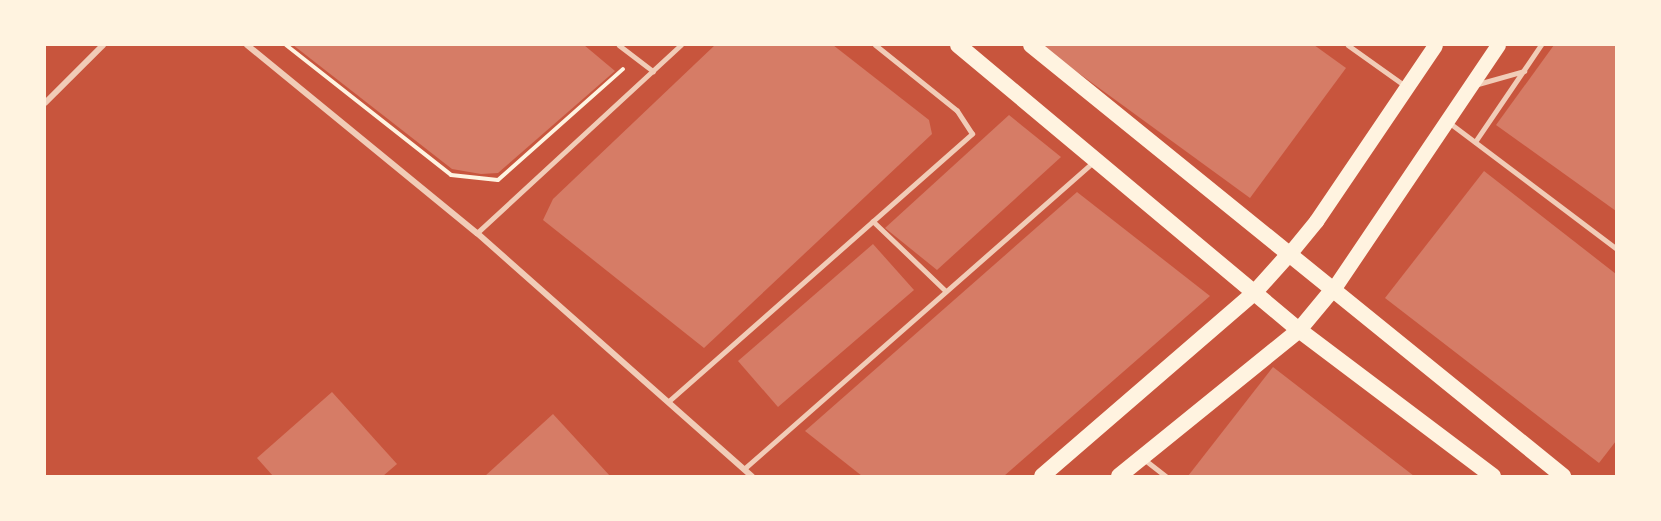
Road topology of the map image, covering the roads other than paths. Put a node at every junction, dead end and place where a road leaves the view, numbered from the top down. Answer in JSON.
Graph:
{"nodes":[{"id":1,"x":104,"y":45,"type":"edge"},
{"id":2,"x":247,"y":45,"type":"edge"},
{"id":3,"x":619,"y":45,"type":"edge"},
{"id":4,"x":681,"y":45,"type":"edge"},
{"id":5,"x":875,"y":45,"type":"edge"},
{"id":6,"x":958,"y":45,"type":"edge"},
{"id":7,"x":1032,"y":45,"type":"edge"},
{"id":8,"x":1348,"y":45,"type":"edge"},
{"id":9,"x":1435,"y":45,"type":"edge"},
{"id":10,"x":1498,"y":45,"type":"edge"},
{"id":11,"x":1541,"y":45,"type":"edge"},
{"id":12,"x":1524,"y":70,"type":"junction"},
{"id":13,"x":653,"y":71,"type":"junction"},
{"id":14,"x":1471,"y":86,"type":"junction"},
{"id":15,"x":1406,"y":87,"type":"junction"},
{"id":16,"x":45,"y":103,"type":"edge"},
{"id":17,"x":1448,"y":122,"type":"junction"},
{"id":18,"x":1475,"y":142,"type":"junction"},
{"id":19,"x":1095,"y":160,"type":"junction"},
{"id":20,"x":873,"y":221,"type":"junction"},
{"id":21,"x":477,"y":233,"type":"junction"},
{"id":22,"x":1616,"y":248,"type":"edge"},
{"id":23,"x":1289,"y":254,"type":"junction"},
{"id":24,"x":1334,"y":288,"type":"junction"},
{"id":25,"x":946,"y":291,"type":"junction"},
{"id":26,"x":1254,"y":293,"type":"junction"},
{"id":27,"x":1299,"y":330,"type":"junction"},
{"id":28,"x":669,"y":401,"type":"junction"},
{"id":29,"x":1142,"y":457,"type":"junction"},
{"id":30,"x":744,"y":469,"type":"junction"},
{"id":31,"x":752,"y":476,"type":"edge"},
{"id":32,"x":1042,"y":476,"type":"edge"},
{"id":33,"x":1119,"y":476,"type":"edge"},
{"id":34,"x":1166,"y":476,"type":"edge"},
{"id":35,"x":1493,"y":476,"type":"edge"},
{"id":36,"x":1563,"y":476,"type":"edge"}],
"edges":[{"from":1,"to":16,"type":"street"},
{"from":2,"to":21,"type":"street"},
{"from":3,"to":13,"type":"lane"},
{"from":4,"to":13,"type":"lane"},
{"from":5,"to":20,"type":"lane"},
{"from":6,"to":19,"type":"highway"},
{"from":7,"to":23,"type":"highway"},
{"from":8,"to":15,"type":"lane"},
{"from":9,"to":15,"type":"main road"},
{"from":10,"to":14,"type":"main road"},
{"from":11,"to":12,"type":"lane"},
{"from":12,"to":14,"type":"lane"},
{"from":12,"to":18,"type":"lane"},
{"from":13,"to":21,"type":"lane"},
{"from":14,"to":17,"type":"main road"},
{"from":15,"to":23,"type":"main road"},
{"from":17,"to":18,"type":"lane"},
{"from":17,"to":24,"type":"main road"},
{"from":18,"to":22,"type":"lane"},
{"from":19,"to":25,"type":"lane"},
{"from":19,"to":26,"type":"highway"},
{"from":20,"to":25,"type":"lane"},
{"from":20,"to":28,"type":"lane"},
{"from":21,"to":28,"type":"street"},
{"from":23,"to":24,"type":"highway"},
{"from":23,"to":26,"type":"highway"},
{"from":24,"to":27,"type":"highway"},
{"from":24,"to":36,"type":"highway"},
{"from":25,"to":30,"type":"lane"},
{"from":26,"to":27,"type":"highway"},
{"from":26,"to":32,"type":"highway"},
{"from":27,"to":29,"type":"highway"},
{"from":27,"to":35,"type":"highway"},
{"from":28,"to":30,"type":"street"},
{"from":29,"to":33,"type":"highway"},
{"from":29,"to":34,"type":"lane"},
{"from":30,"to":31,"type":"street"}]}
